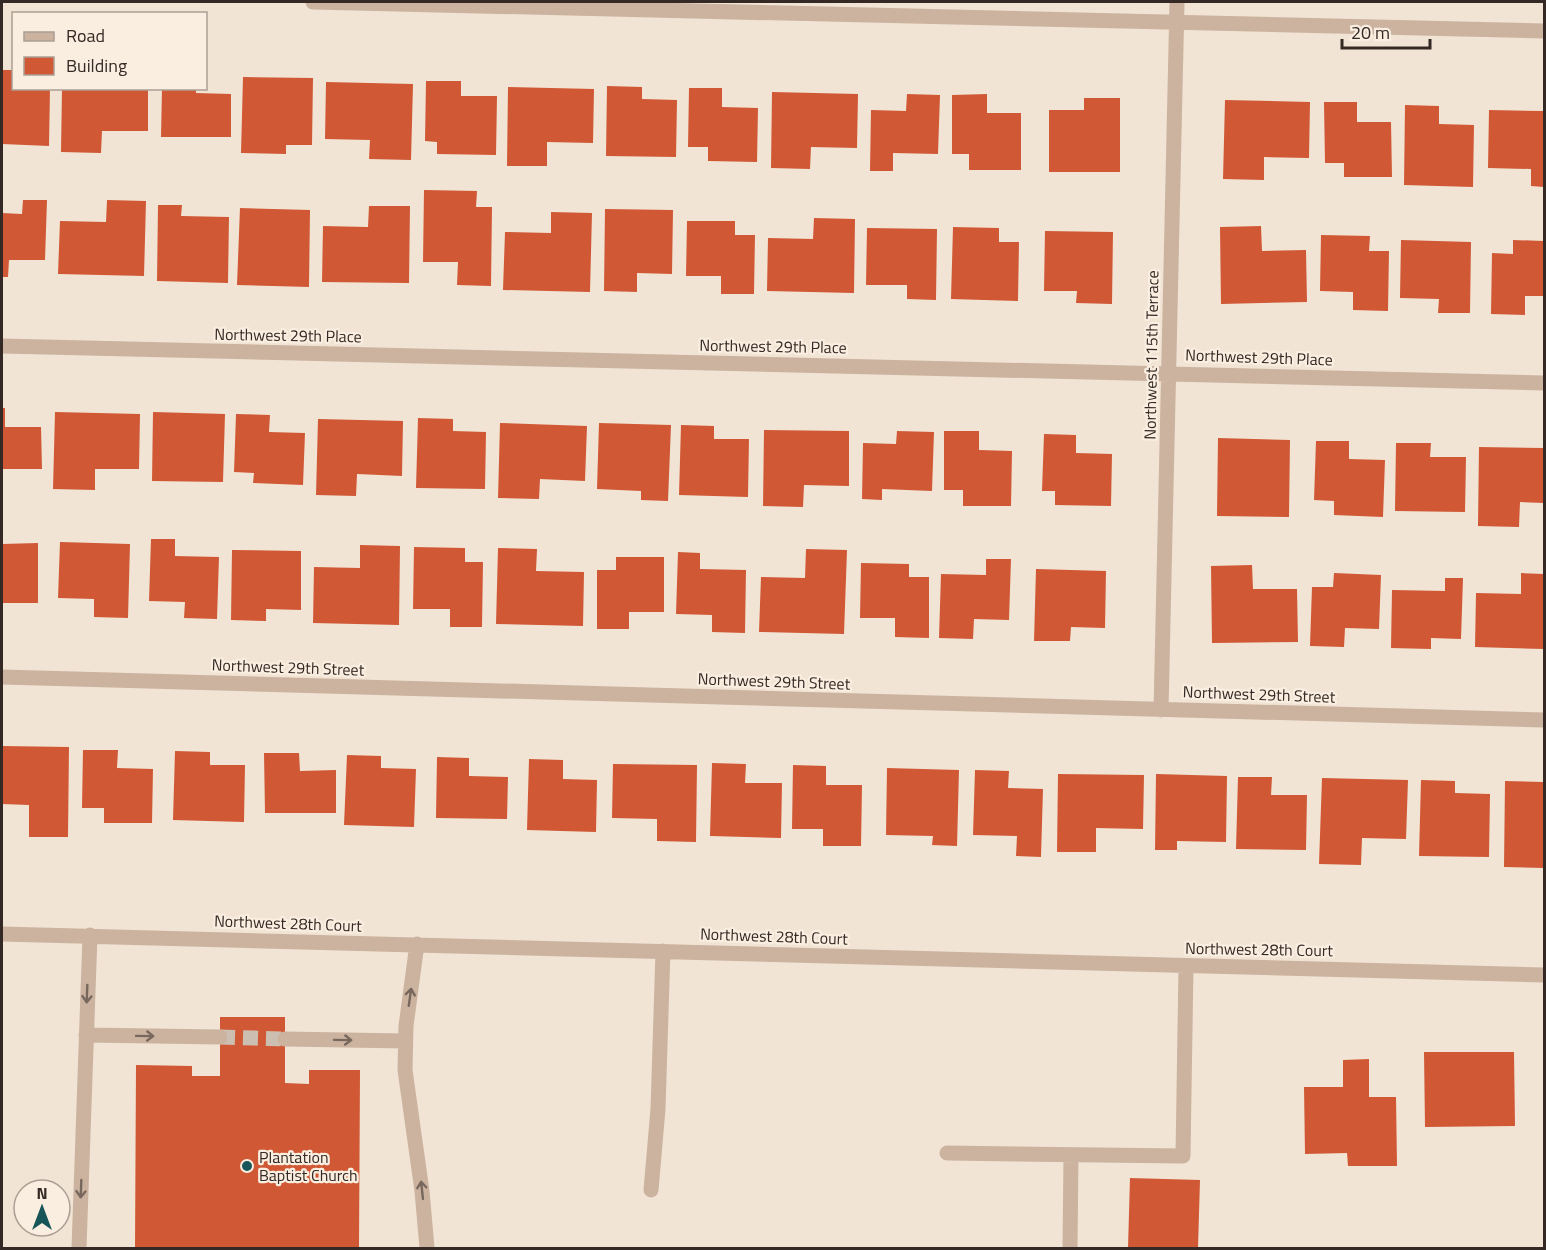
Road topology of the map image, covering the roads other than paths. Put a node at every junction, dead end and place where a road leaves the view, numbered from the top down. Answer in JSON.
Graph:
{"nodes":[{"id":1,"x":313,"y":2,"type":"edge"},
{"id":2,"x":1177,"y":2,"type":"edge"},
{"id":3,"x":1177,"y":23,"type":"junction"},
{"id":4,"x":1545,"y":31,"type":"edge"},
{"id":5,"x":2,"y":346,"type":"edge"},
{"id":6,"x":1169,"y":373,"type":"junction"},
{"id":7,"x":1545,"y":383,"type":"edge"},
{"id":8,"x":2,"y":677,"type":"edge"},
{"id":9,"x":1161,"y":710,"type":"junction"},
{"id":10,"x":1545,"y":720,"type":"edge"},
{"id":11,"x":2,"y":934,"type":"edge"},
{"id":12,"x":90,"y":935,"type":"junction"},
{"id":13,"x":417,"y":944,"type":"junction"},
{"id":14,"x":663,"y":951,"type":"junction"},
{"id":15,"x":1186,"y":966,"type":"junction"},
{"id":16,"x":1545,"y":975,"type":"edge"},
{"id":17,"x":86,"y":1035,"type":"junction"},
{"id":18,"x":220,"y":1037,"type":"tunnel mouth"},
{"id":19,"x":285,"y":1039,"type":"tunnel mouth"},
{"id":20,"x":405,"y":1041,"type":"junction"},
{"id":21,"x":947,"y":1153,"type":"dead end"},
{"id":22,"x":1071,"y":1156,"type":"junction"},
{"id":23,"x":651,"y":1190,"type":"dead end"},
{"id":24,"x":79,"y":1248,"type":"edge"},
{"id":25,"x":427,"y":1248,"type":"edge"},
{"id":26,"x":1070,"y":1248,"type":"edge"}],
"edges":[{"from":1,"to":3,"type":"street"},
{"from":2,"to":3,"type":"street","name":"Northwest 115th Terrace"},
{"from":3,"to":4,"type":"street"},
{"from":3,"to":6,"type":"street","name":"Northwest 115th Terrace"},
{"from":5,"to":6,"type":"street","name":"Northwest 29th Place"},
{"from":6,"to":7,"type":"street","name":"Northwest 29th Place"},
{"from":6,"to":9,"type":"street","name":"Northwest 115th Terrace"},
{"from":8,"to":9,"type":"street","name":"Northwest 29th Street"},
{"from":9,"to":10,"type":"street","name":"Northwest 29th Street"},
{"from":11,"to":12,"type":"street","name":"Northwest 28th Court"},
{"from":12,"to":13,"type":"street","name":"Northwest 28th Court"},
{"from":12,"to":17,"type":"street","one_way":true},
{"from":13,"to":14,"type":"street","name":"Northwest 28th Court"},
{"from":20,"to":13,"type":"street","one_way":true},
{"from":14,"to":15,"type":"street","name":"Northwest 28th Court"},
{"from":14,"to":23,"type":"street"},
{"from":15,"to":16,"type":"street","name":"Northwest 28th Court"},
{"from":15,"to":22,"type":"street"},
{"from":17,"to":18,"type":"street","one_way":true},
{"from":17,"to":24,"type":"street","one_way":true},
{"from":19,"to":20,"type":"street","one_way":true},
{"from":25,"to":20,"type":"street","one_way":true},
{"from":21,"to":22,"type":"street"},
{"from":22,"to":26,"type":"street"}]}
